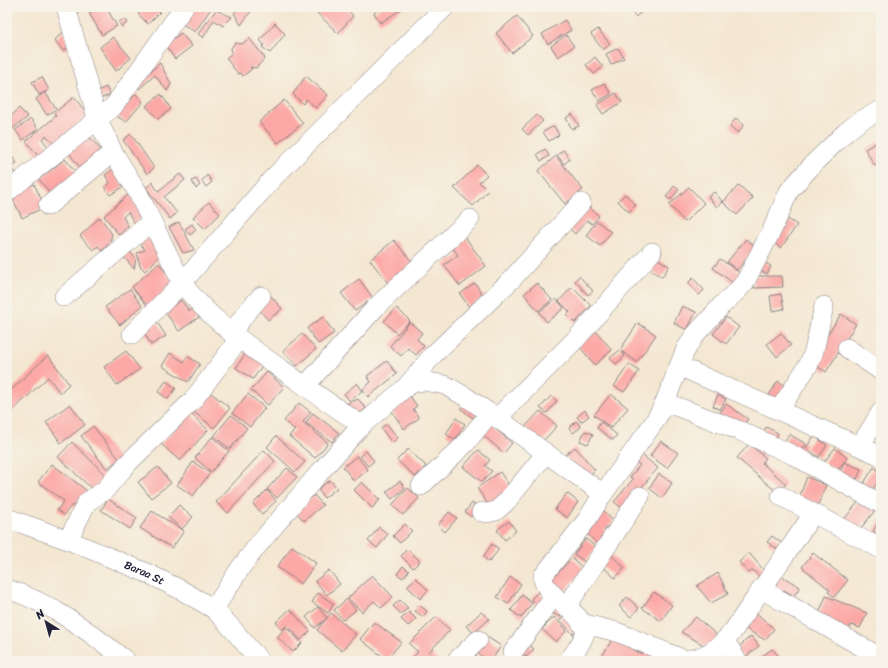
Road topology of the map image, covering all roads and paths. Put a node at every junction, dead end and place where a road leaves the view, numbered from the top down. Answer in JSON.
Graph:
{"nodes":[{"id":1,"x":66,"y":7,"type":"edge"},
{"id":2,"x":184,"y":7,"type":"edge"},
{"id":3,"x":445,"y":7,"type":"edge"},
{"id":4,"x":881,"y":110,"type":"edge"},
{"id":5,"x":97,"y":118,"type":"junction"},
{"id":6,"x":114,"y":152,"type":"junction"},
{"id":7,"x":7,"y":192,"type":"edge"},
{"id":8,"x":581,"y":203,"type":"dead end"},
{"id":9,"x":48,"y":206,"type":"dead end"},
{"id":10,"x":470,"y":219,"type":"dead end"},
{"id":11,"x":151,"y":222,"type":"junction"},
{"id":12,"x":652,"y":252,"type":"dead end"},
{"id":13,"x":182,"y":283,"type":"junction"},
{"id":14,"x":261,"y":296,"type":"dead end"},
{"id":15,"x":64,"y":297,"type":"dead end"},
{"id":16,"x":824,"y":306,"type":"dead end"},
{"id":17,"x":132,"y":334,"type":"dead end"},
{"id":18,"x":235,"y":336,"type":"junction"},
{"id":19,"x":847,"y":348,"type":"dead end"},
{"id":20,"x":679,"y":366,"type":"junction"},
{"id":21,"x":881,"y":371,"type":"edge"},
{"id":22,"x":306,"y":386,"type":"junction"},
{"id":23,"x":406,"y":386,"type":"junction"},
{"id":24,"x":665,"y":402,"type":"junction"},
{"id":25,"x":779,"y":410,"type":"junction"},
{"id":26,"x":881,"y":412,"type":"edge"},
{"id":27,"x":494,"y":415,"type":"junction"},
{"id":28,"x":362,"y":425,"type":"junction"},
{"id":29,"x":860,"y":446,"type":"junction"},
{"id":30,"x":546,"y":453,"type":"junction"},
{"id":31,"x":881,"y":456,"type":"edge"},
{"id":32,"x":421,"y":486,"type":"dead end"},
{"id":33,"x":602,"y":494,"type":"junction"},
{"id":34,"x":640,"y":496,"type":"dead end"},
{"id":35,"x":781,"y":496,"type":"dead end"},
{"id":36,"x":881,"y":504,"type":"edge"},
{"id":37,"x":481,"y":512,"type":"dead end"},
{"id":38,"x":814,"y":514,"type":"junction"},
{"id":39,"x":7,"y":518,"type":"edge"},
{"id":40,"x":68,"y":540,"type":"junction"},
{"id":41,"x":881,"y":549,"type":"edge"},
{"id":42,"x":7,"y":589,"type":"edge"},
{"id":43,"x":761,"y":589,"type":"junction"},
{"id":44,"x":561,"y":601,"type":"junction"},
{"id":45,"x":214,"y":609,"type":"junction"},
{"id":46,"x":581,"y":622,"type":"junction"},
{"id":47,"x":478,"y":640,"type":"dead end"},
{"id":48,"x":724,"y":642,"type":"junction"},
{"id":49,"x":513,"y":652,"type":"dead end"},
{"id":50,"x":876,"y":655,"type":"dead end"},
{"id":51,"x":123,"y":660,"type":"edge"},
{"id":52,"x":260,"y":661,"type":"edge"},
{"id":53,"x":456,"y":661,"type":"edge"},
{"id":54,"x":569,"y":661,"type":"edge"},
{"id":55,"x":737,"y":661,"type":"edge"}],
"edges":[{"from":1,"to":5,"type":"street"},
{"from":2,"to":5,"type":"street"},
{"from":3,"to":13,"type":"street"},
{"from":4,"to":20,"type":"street"},
{"from":5,"to":6,"type":"street"},
{"from":5,"to":7,"type":"street"},
{"from":6,"to":9,"type":"street"},
{"from":6,"to":11,"type":"street"},
{"from":8,"to":23,"type":"street"},
{"from":10,"to":22,"type":"street"},
{"from":11,"to":13,"type":"street"},
{"from":11,"to":15,"type":"street"},
{"from":12,"to":27,"type":"street"},
{"from":13,"to":17,"type":"street"},
{"from":13,"to":18,"type":"street"},
{"from":14,"to":18,"type":"street"},
{"from":16,"to":25,"type":"street"},
{"from":18,"to":22,"type":"street"},
{"from":18,"to":40,"type":"street"},
{"from":19,"to":21,"type":"street"},
{"from":20,"to":24,"type":"street"},
{"from":20,"to":25,"type":"street"},
{"from":22,"to":28,"type":"street"},
{"from":23,"to":27,"type":"street"},
{"from":23,"to":28,"type":"street"},
{"from":24,"to":33,"type":"street"},
{"from":24,"to":36,"type":"street"},
{"from":25,"to":29,"type":"street"},
{"from":26,"to":29,"type":"street"},
{"from":27,"to":30,"type":"street"},
{"from":27,"to":32,"type":"street"},
{"from":28,"to":45,"type":"street"},
{"from":29,"to":31,"type":"street"},
{"from":30,"to":33,"type":"street"},
{"from":30,"to":37,"type":"street"},
{"from":33,"to":44,"type":"street"},
{"from":34,"to":44,"type":"street"},
{"from":35,"to":38,"type":"street"},
{"from":38,"to":41,"type":"street"},
{"from":38,"to":43,"type":"street"},
{"from":39,"to":40,"type":"street","name":"Baraa St"},
{"from":40,"to":45,"type":"street","name":"Baraa St"},
{"from":42,"to":51,"type":"street"},
{"from":43,"to":48,"type":"street"},
{"from":43,"to":50,"type":"street"},
{"from":44,"to":46,"type":"street"},
{"from":44,"to":49,"type":"street"},
{"from":45,"to":52,"type":"street","name":"Baraa St"},
{"from":46,"to":48,"type":"street"},
{"from":46,"to":54,"type":"street"},
{"from":47,"to":53,"type":"street"},
{"from":48,"to":55,"type":"street"}]}
